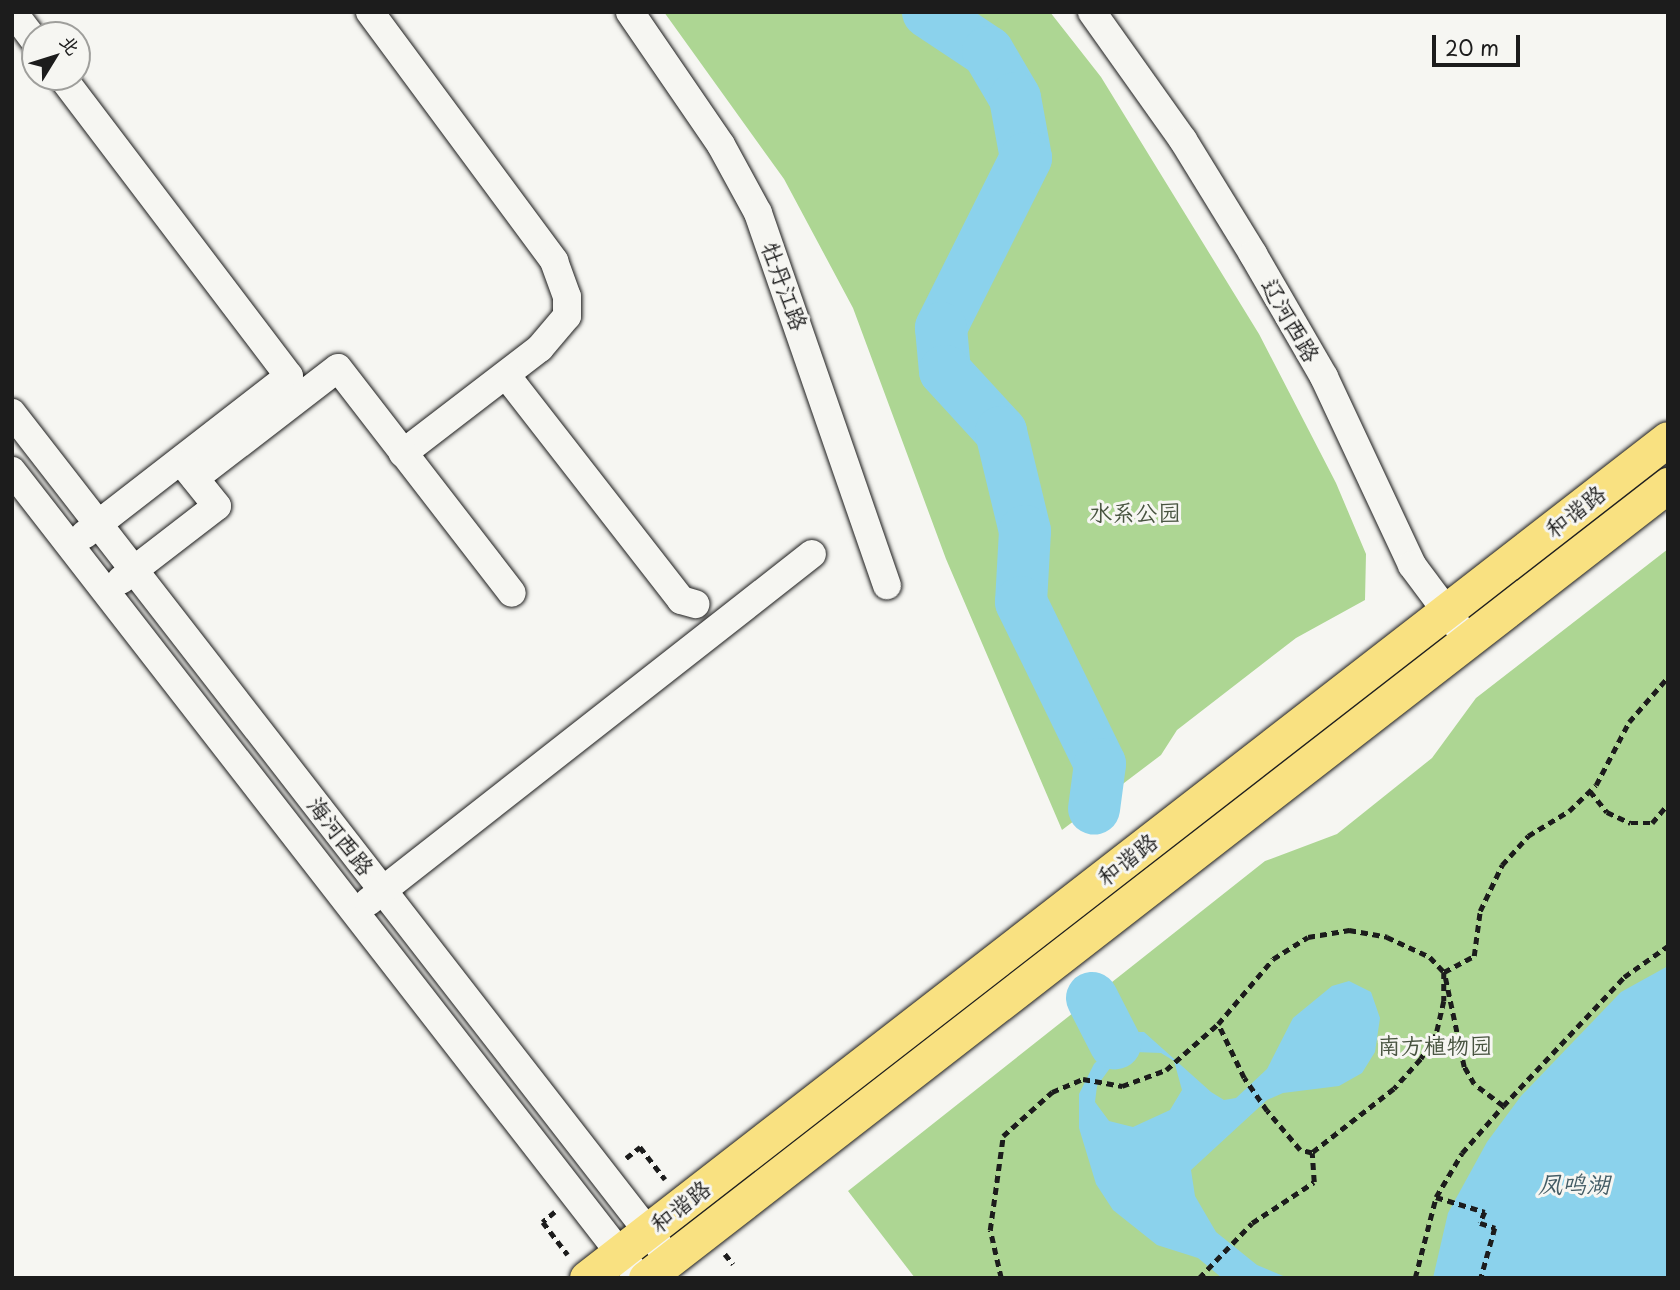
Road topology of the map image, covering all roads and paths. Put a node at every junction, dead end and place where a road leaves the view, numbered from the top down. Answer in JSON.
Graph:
{"nodes":[{"id":1,"x":370,"y":12,"type":"edge"},
{"id":2,"x":630,"y":12,"type":"edge"},
{"id":3,"x":1092,"y":12,"type":"edge"},
{"id":4,"x":73,"y":91,"type":"edge"},
{"id":5,"x":506,"y":375,"type":"junction"},
{"id":6,"x":12,"y":414,"type":"edge"},
{"id":7,"x":1668,"y":439,"type":"edge"},
{"id":8,"x":404,"y":453,"type":"junction"},
{"id":9,"x":188,"y":469,"type":"junction"},
{"id":10,"x":12,"y":471,"type":"edge"},
{"id":11,"x":1668,"y":485,"type":"edge"},
{"id":12,"x":98,"y":524,"type":"junction"},
{"id":13,"x":70,"y":546,"type":"junction"},
{"id":14,"x":812,"y":554,"type":"dead end"},
{"id":15,"x":134,"y":570,"type":"junction"},
{"id":16,"x":887,"y":585,"type":"dead end"},
{"id":17,"x":106,"y":592,"type":"junction"},
{"id":18,"x":512,"y":593,"type":"dead end"},
{"id":19,"x":695,"y":604,"type":"dead end"},
{"id":20,"x":1446,"y":611,"type":"junction"},
{"id":21,"x":1468,"y":640,"type":"junction"},
{"id":22,"x":1668,"y":677,"type":"edge"},
{"id":23,"x":1590,"y":791,"type":"junction"},
{"id":24,"x":1668,"y":804,"type":"edge"},
{"id":25,"x":383,"y":890,"type":"junction"},
{"id":26,"x":355,"y":912,"type":"junction"},
{"id":27,"x":1668,"y":946,"type":"edge"},
{"id":28,"x":1444,"y":972,"type":"junction"},
{"id":29,"x":1219,"y":1024,"type":"junction"},
{"id":30,"x":1503,"y":1105,"type":"junction"},
{"id":31,"x":1312,"y":1153,"type":"junction"},
{"id":32,"x":1436,"y":1197,"type":"junction"},
{"id":33,"x":543,"y":1222,"type":"dead end"},
{"id":34,"x":648,"y":1231,"type":"junction"},
{"id":35,"x":629,"y":1265,"type":"edge"},
{"id":36,"x":579,"y":1268,"type":"edge"},
{"id":37,"x":658,"y":1269,"type":"edge"},
{"id":38,"x":1001,"y":1278,"type":"edge"},
{"id":39,"x":1199,"y":1278,"type":"edge"},
{"id":40,"x":1415,"y":1278,"type":"edge"},
{"id":41,"x":1481,"y":1278,"type":"edge"}],
"edges":[{"from":1,"to":5,"type":"street"},
{"from":2,"to":16,"type":"street","name":"牡丹江路"},
{"from":3,"to":20,"type":"street","name":"辽河西路"},
{"from":4,"to":9,"type":"street"},
{"from":5,"to":8,"type":"street"},
{"from":5,"to":19,"type":"street"},
{"from":6,"to":12,"type":"street","name":"海河西路"},
{"from":7,"to":20,"type":"main road","name":"和谐路"},
{"from":8,"to":9,"type":"street"},
{"from":8,"to":18,"type":"street"},
{"from":9,"to":12,"type":"street"},
{"from":9,"to":15,"type":"street"},
{"from":10,"to":13,"type":"street","name":"海河西路"},
{"from":11,"to":21,"type":"main road","name":"和谐路"},
{"from":12,"to":13,"type":"street"},
{"from":12,"to":15,"type":"street","name":"海河西路"},
{"from":13,"to":17,"type":"street","name":"海河西路"},
{"from":14,"to":25,"type":"street"},
{"from":15,"to":17,"type":"street"},
{"from":15,"to":25,"type":"street","name":"海河西路"},
{"from":17,"to":26,"type":"street","name":"海河西路"},
{"from":20,"to":21,"type":"street","name":"辽河西路"},
{"from":20,"to":34,"type":"main road","name":"和谐路"},
{"from":21,"to":37,"type":"main road","name":"和谐路"},
{"from":22,"to":23,"type":"path"},
{"from":23,"to":24,"type":"path"},
{"from":23,"to":28,"type":"path"},
{"from":25,"to":26,"type":"street"},
{"from":25,"to":34,"type":"street","name":"海河西路"},
{"from":26,"to":35,"type":"street","name":"海河西路"},
{"from":27,"to":30,"type":"path"},
{"from":28,"to":29,"type":"path"},
{"from":28,"to":30,"type":"path"},
{"from":28,"to":31,"type":"path"},
{"from":29,"to":31,"type":"path"},
{"from":29,"to":38,"type":"path"},
{"from":30,"to":32,"type":"path"},
{"from":31,"to":39,"type":"path"},
{"from":32,"to":40,"type":"path"},
{"from":32,"to":41,"type":"path"},
{"from":33,"to":36,"type":"path"},
{"from":34,"to":35,"type":"main road","name":"和谐路"},
{"from":34,"to":37,"type":"street","name":"海河西路"},
{"from":35,"to":36,"type":"main road","name":"和谐路"}]}
